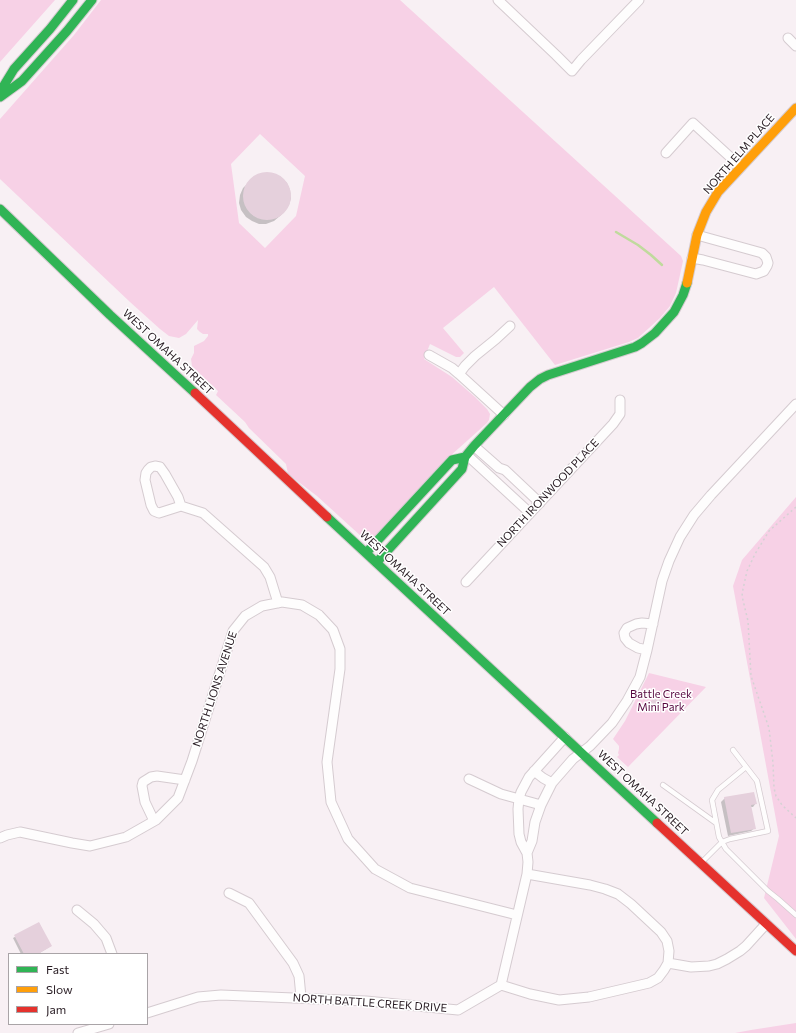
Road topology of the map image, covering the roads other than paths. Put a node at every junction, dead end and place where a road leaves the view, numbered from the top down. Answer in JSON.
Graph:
{"nodes":[{"id":1,"x":73,"y":0,"type":"edge"},
{"id":2,"x":92,"y":0,"type":"edge"},
{"id":3,"x":498,"y":0,"type":"edge"},
{"id":4,"x":631,"y":0,"type":"edge"},
{"id":5,"x":639,"y":0,"type":"edge"},
{"id":6,"x":622,"y":19,"type":"junction"},
{"id":7,"x":788,"y":38,"type":"dead end"},
{"id":8,"x":796,"y":46,"type":"edge"},
{"id":9,"x":0,"y":92,"type":"edge"},
{"id":10,"x":0,"y":98,"type":"edge"},
{"id":11,"x":796,"y":108,"type":"edge"},
{"id":12,"x":789,"y":116,"type":"junction"},
{"id":13,"x":796,"y":122,"type":"edge"},
{"id":14,"x":666,"y":153,"type":"dead end"},
{"id":15,"x":741,"y":167,"type":"junction"},
{"id":16,"x":0,"y":209,"type":"edge"},
{"id":17,"x":697,"y":235,"type":"junction"},
{"id":18,"x":692,"y":258,"type":"junction"},
{"id":19,"x":510,"y":326,"type":"dead end"},
{"id":20,"x":429,"y":355,"type":"dead end"},
{"id":21,"x":460,"y":374,"type":"junction"},
{"id":22,"x":620,"y":400,"type":"dead end"},
{"id":23,"x":796,"y":404,"type":"edge"},
{"id":24,"x":504,"y":415,"type":"junction"},
{"id":25,"x":474,"y":446,"type":"junction"},
{"id":26,"x":466,"y":456,"type":"junction"},
{"id":27,"x":540,"y":503,"type":"junction"},
{"id":28,"x":181,"y":506,"type":"junction"},
{"id":29,"x":530,"y":513,"type":"junction"},
{"id":30,"x":366,"y":553,"type":"junction"},
{"id":31,"x":377,"y":562,"type":"junction"},
{"id":32,"x":466,"y":582,"type":"dead end"},
{"id":33,"x":280,"y":602,"type":"junction"},
{"id":34,"x":653,"y":624,"type":"junction"},
{"id":35,"x":647,"y":650,"type":"junction"},
{"id":36,"x":565,"y":738,"type":"junction"},
{"id":37,"x":733,"y":750,"type":"dead end"},
{"id":38,"x":581,"y":752,"type":"junction"},
{"id":39,"x":746,"y":767,"type":"junction"},
{"id":40,"x":534,"y":771,"type":"junction"},
{"id":41,"x":469,"y":779,"type":"dead end"},
{"id":42,"x":184,"y":780,"type":"junction"},
{"id":43,"x":552,"y":782,"type":"junction"},
{"id":44,"x":663,"y":785,"type":"dead end"},
{"id":45,"x":519,"y":799,"type":"junction"},
{"id":46,"x":541,"y":805,"type":"junction"},
{"id":47,"x":154,"y":821,"type":"junction"},
{"id":48,"x":716,"y":823,"type":"junction"},
{"id":49,"x":0,"y":838,"type":"edge"},
{"id":50,"x":722,"y":842,"type":"junction"},
{"id":51,"x":526,"y":853,"type":"junction"},
{"id":52,"x":701,"y":863,"type":"junction"},
{"id":53,"x":528,"y":874,"type":"junction"},
{"id":54,"x":229,"y":893,"type":"dead end"},
{"id":55,"x":77,"y":910,"type":"dead end"},
{"id":56,"x":517,"y":915,"type":"junction"},
{"id":57,"x":796,"y":915,"type":"edge"},
{"id":58,"x":766,"y":924,"type":"junction"},
{"id":59,"x":796,"y":951,"type":"edge"},
{"id":60,"x":112,"y":953,"type":"edge"},
{"id":61,"x":668,"y":963,"type":"junction"},
{"id":62,"x":501,"y":984,"type":"junction"},
{"id":63,"x":301,"y":997,"type":"junction"},
{"id":64,"x":148,"y":1013,"type":"edge"},
{"id":65,"x":106,"y":1025,"type":"edge"},
{"id":66,"x":78,"y":1033,"type":"edge"}],
"edges":[{"from":1,"to":9,"type":"main road"},
{"from":2,"to":10,"type":"main road"},
{"from":3,"to":6,"type":"street"},
{"from":4,"to":6,"type":"street"},
{"from":5,"to":6,"type":"street"},
{"from":7,"to":8,"type":"street"},
{"from":11,"to":12,"type":"main road","name":"NORTH ELM PLACE"},
{"from":12,"to":13,"type":"street"},
{"from":12,"to":15,"type":"main road","name":"NORTH ELM PLACE"},
{"from":14,"to":15,"type":"street"},
{"from":15,"to":17,"type":"main road","name":"NORTH ELM PLACE"},
{"from":16,"to":30,"type":"main road","name":"WEST OMAHA STREET"},
{"from":17,"to":18,"type":"main road","name":"NORTH ELM PLACE"},
{"from":17,"to":18,"type":"street"},
{"from":18,"to":24,"type":"main road","name":"NORTH ELM PLACE"},
{"from":19,"to":21,"type":"street"},
{"from":20,"to":21,"type":"street"},
{"from":21,"to":24,"type":"street"},
{"from":22,"to":27,"type":"street","name":"NORTH IRONWOOD PLACE"},
{"from":23,"to":34,"type":"street"},
{"from":24,"to":25,"type":"main road","name":"NORTH ELM PLACE"},
{"from":25,"to":26,"type":"main road","name":"NORTH ELM PLACE"},
{"from":25,"to":27,"type":"street"},
{"from":26,"to":29,"type":"street"},
{"from":26,"to":30,"type":"main road","name":"NORTH ELM PLACE"},
{"from":26,"to":31,"type":"main road","name":"NORTH ELM PLACE"},
{"from":27,"to":29,"type":"street","name":"NORTH IRONWOOD PLACE"},
{"from":28,"to":28,"type":"street"},
{"from":28,"to":33,"type":"street"},
{"from":29,"to":32,"type":"street","name":"NORTH IRONWOOD PLACE"},
{"from":30,"to":31,"type":"main road","name":"WEST OMAHA STREET"},
{"from":31,"to":36,"type":"main road","name":"WEST OMAHA STREET"},
{"from":33,"to":42,"type":"street","name":"NORTH LIONS AVENUE"},
{"from":33,"to":56,"type":"street"},
{"from":34,"to":35,"type":"street"},
{"from":34,"to":35,"type":"street"},
{"from":35,"to":38,"type":"street"},
{"from":36,"to":38,"type":"main road","name":"WEST OMAHA STREET"},
{"from":36,"to":40,"type":"street"},
{"from":37,"to":39,"type":"lane"},
{"from":38,"to":43,"type":"street"},
{"from":38,"to":52,"type":"main road","name":"WEST OMAHA STREET"},
{"from":39,"to":48,"type":"lane"},
{"from":39,"to":50,"type":"lane"},
{"from":40,"to":43,"type":"street"},
{"from":40,"to":45,"type":"street"},
{"from":41,"to":45,"type":"street"},
{"from":42,"to":47,"type":"street","name":"NORTH LIONS AVENUE"},
{"from":42,"to":47,"type":"street"},
{"from":43,"to":46,"type":"street"},
{"from":44,"to":48,"type":"lane"},
{"from":45,"to":46,"type":"street"},
{"from":45,"to":51,"type":"street"},
{"from":46,"to":51,"type":"street"},
{"from":47,"to":49,"type":"street","name":"NORTH LIONS AVENUE"},
{"from":48,"to":50,"type":"lane"},
{"from":50,"to":52,"type":"lane"},
{"from":50,"to":57,"type":"lane"},
{"from":51,"to":53,"type":"street"},
{"from":52,"to":58,"type":"main road","name":"WEST OMAHA STREET"},
{"from":53,"to":56,"type":"street"},
{"from":53,"to":61,"type":"street"},
{"from":54,"to":63,"type":"street"},
{"from":55,"to":60,"type":"street"},
{"from":56,"to":62,"type":"street"},
{"from":58,"to":59,"type":"main road","name":"WEST OMAHA STREET"},
{"from":58,"to":61,"type":"street"},
{"from":61,"to":62,"type":"street"},
{"from":62,"to":63,"type":"street","name":"NORTH BATTLE CREEK DRIVE"},
{"from":63,"to":64,"type":"street","name":"NORTH BATTLE CREEK DRIVE"},
{"from":65,"to":66,"type":"street"}]}
